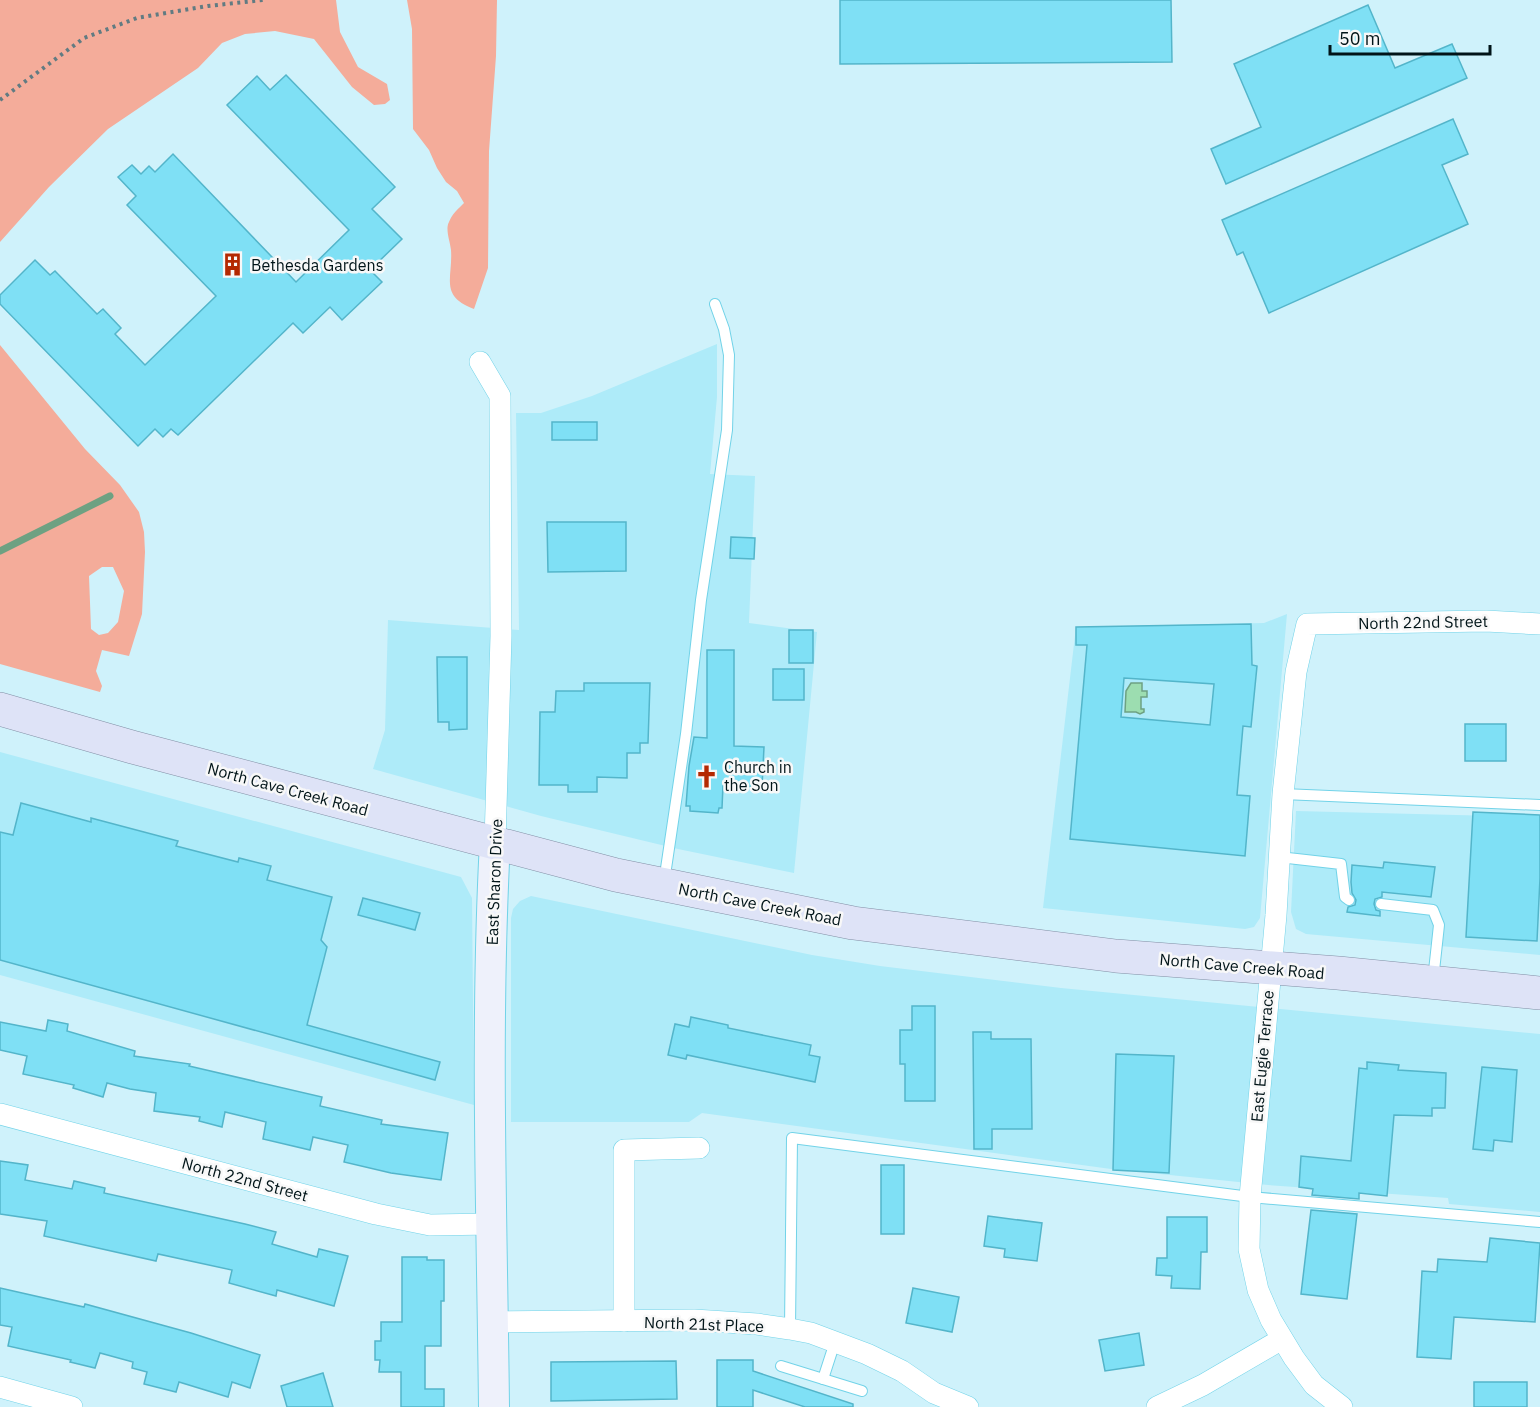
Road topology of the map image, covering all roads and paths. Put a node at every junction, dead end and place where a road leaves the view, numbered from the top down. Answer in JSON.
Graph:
{"nodes":[{"id":1,"x":263,"y":0,"type":"edge"},
{"id":2,"x":0,"y":100,"type":"edge"},
{"id":3,"x":715,"y":304,"type":"dead end"},
{"id":4,"x":480,"y":362,"type":"dead end"},
{"id":5,"x":1307,"y":624,"type":"joint"},
{"id":6,"x":1540,"y":624,"type":"edge"},
{"id":7,"x":0,"y":709,"type":"edge"},
{"id":8,"x":1283,"y":794,"type":"junction"},
{"id":9,"x":1540,"y":806,"type":"edge"},
{"id":10,"x":495,"y":842,"type":"junction"},
{"id":11,"x":1279,"y":857,"type":"junction"},
{"id":12,"x":664,"y":885,"type":"junction"},
{"id":13,"x":1349,"y":900,"type":"dead end"},
{"id":14,"x":1381,"y":904,"type":"dead end"},
{"id":15,"x":1270,"y":968,"type":"junction"},
{"id":16,"x":1432,"y":984,"type":"junction"},
{"id":17,"x":1540,"y":993,"type":"edge"},
{"id":18,"x":0,"y":1114,"type":"edge"},
{"id":19,"x":699,"y":1148,"type":"dead end"},
{"id":20,"x":1250,"y":1197,"type":"junction"},
{"id":21,"x":1540,"y":1222,"type":"edge"},
{"id":22,"x":492,"y":1224,"type":"junction"},
{"id":23,"x":624,"y":1321,"type":"junction"},
{"id":24,"x":493,"y":1322,"type":"junction"},
{"id":25,"x":790,"y":1329,"type":"junction"},
{"id":26,"x":1282,"y":1339,"type":"junction"},
{"id":27,"x":835,"y":1342,"type":"junction"},
{"id":28,"x":781,"y":1366,"type":"dead end"},
{"id":29,"x":823,"y":1379,"type":"junction"},
{"id":30,"x":0,"y":1387,"type":"edge"},
{"id":31,"x":862,"y":1391,"type":"dead end"},
{"id":32,"x":930,"y":1400,"type":"edge"},
{"id":33,"x":72,"y":1407,"type":"edge"},
{"id":34,"x":494,"y":1407,"type":"edge"},
{"id":35,"x":968,"y":1407,"type":"edge"},
{"id":36,"x":1157,"y":1407,"type":"edge"},
{"id":37,"x":1342,"y":1407,"type":"edge"}],
"edges":[{"from":1,"to":2,"type":"path"},
{"from":3,"to":12,"type":"lane"},
{"from":4,"to":10,"type":"street","name":"East Sharon Drive"},
{"from":5,"to":6,"type":"street","name":"North 22nd Street"},
{"from":5,"to":8,"type":"street","name":"East Eugie Terrace"},
{"from":7,"to":10,"type":"main road","name":"North Cave Creek Road"},
{"from":8,"to":9,"type":"lane"},
{"from":8,"to":11,"type":"street","name":"East Eugie Terrace"},
{"from":10,"to":12,"type":"main road","name":"North Cave Creek Road"},
{"from":10,"to":22,"type":"street","name":"East Sharon Drive"},
{"from":11,"to":13,"type":"lane"},
{"from":11,"to":15,"type":"street","name":"East Eugie Terrace"},
{"from":12,"to":15,"type":"main road","name":"North Cave Creek Road"},
{"from":14,"to":16,"type":"lane"},
{"from":15,"to":16,"type":"main road","name":"North Cave Creek Road"},
{"from":15,"to":20,"type":"street","name":"East Eugie Terrace"},
{"from":16,"to":17,"type":"main road","name":"North Cave Creek Road"},
{"from":18,"to":22,"type":"street","name":"North 22nd Street"},
{"from":19,"to":23,"type":"street"},
{"from":20,"to":21,"type":"lane"},
{"from":20,"to":25,"type":"lane"},
{"from":20,"to":26,"type":"street","name":"East Eugie Terrace"},
{"from":22,"to":24,"type":"street","name":"East Sharon Drive"},
{"from":23,"to":24,"type":"street","name":"North 21st Place"},
{"from":23,"to":25,"type":"street","name":"North 21st Place"},
{"from":24,"to":34,"type":"street","name":"East Sharon Drive"},
{"from":25,"to":27,"type":"street","name":"North 21st Place"},
{"from":26,"to":36,"type":"street"},
{"from":26,"to":37,"type":"street"},
{"from":27,"to":29,"type":"lane"},
{"from":27,"to":32,"type":"street","name":"North 21st Place"},
{"from":28,"to":29,"type":"lane"},
{"from":29,"to":31,"type":"lane"},
{"from":30,"to":33,"type":"street"},
{"from":32,"to":35,"type":"street","name":"North 21st Place"}]}
